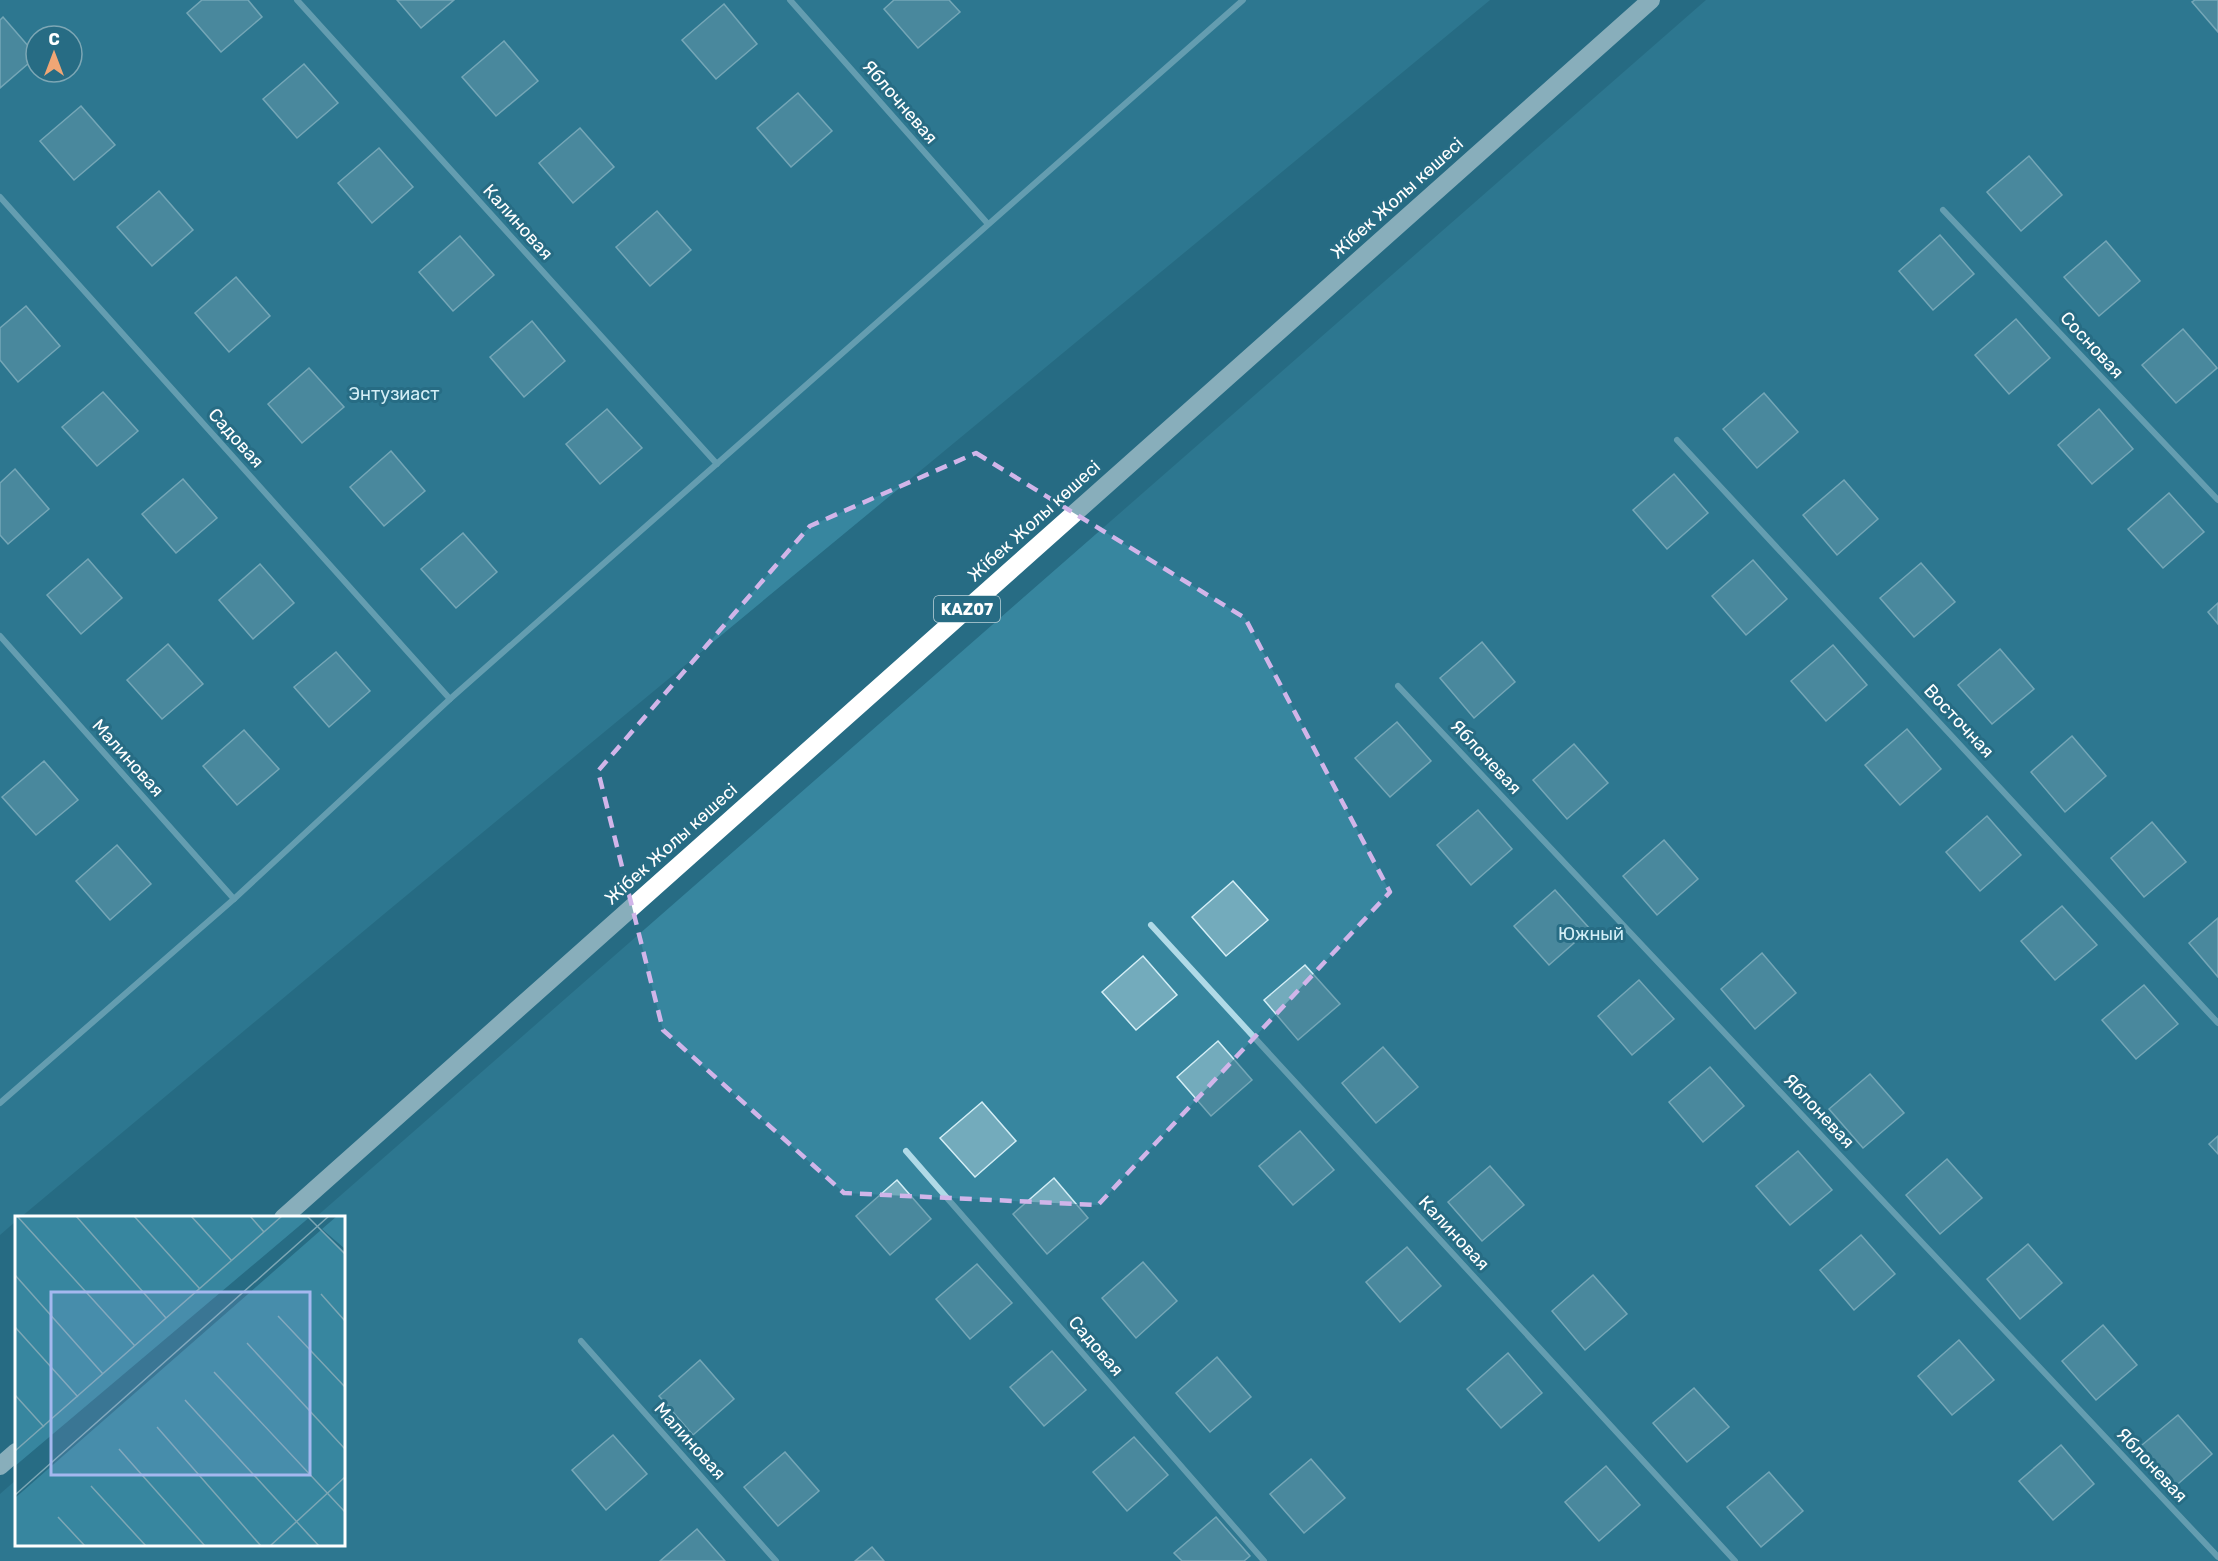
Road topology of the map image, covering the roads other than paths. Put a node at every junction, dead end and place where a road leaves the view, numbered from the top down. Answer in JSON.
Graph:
{"nodes":[{"id":1,"x":297,"y":0,"type":"edge"},
{"id":2,"x":790,"y":0,"type":"edge"},
{"id":3,"x":1243,"y":0,"type":"edge"},
{"id":4,"x":1651,"y":0,"type":"edge"},
{"id":5,"x":0,"y":197,"type":"edge"},
{"id":6,"x":1944,"y":210,"type":"dead end"},
{"id":7,"x":988,"y":224,"type":"junction"},
{"id":8,"x":1677,"y":440,"type":"dead end"},
{"id":9,"x":717,"y":464,"type":"junction"},
{"id":10,"x":2218,"y":500,"type":"edge"},
{"id":11,"x":0,"y":636,"type":"edge"},
{"id":12,"x":1398,"y":686,"type":"dead end"},
{"id":13,"x":450,"y":699,"type":"junction"},
{"id":14,"x":234,"y":899,"type":"junction"},
{"id":15,"x":1151,"y":925,"type":"dead end"},
{"id":16,"x":2218,"y":1023,"type":"edge"},
{"id":17,"x":0,"y":1103,"type":"edge"},
{"id":18,"x":906,"y":1151,"type":"dead end"},
{"id":19,"x":285,"y":1216,"type":"edge"},
{"id":20,"x":581,"y":1341,"type":"dead end"},
{"id":21,"x":15,"y":1453,"type":"edge"},
{"id":22,"x":0,"y":1466,"type":"edge"},
{"id":23,"x":2218,"y":1557,"type":"edge"},
{"id":24,"x":776,"y":1561,"type":"edge"},
{"id":25,"x":1264,"y":1561,"type":"edge"},
{"id":26,"x":1735,"y":1561,"type":"edge"}],
"edges":[{"from":1,"to":9,"type":"street","name":"Калиновая"},
{"from":2,"to":7,"type":"street","name":"Яблочневая"},
{"from":3,"to":7,"type":"street"},
{"from":4,"to":19,"type":"highway","name":"Жібек Жолы көшесі","number":"KAZ07"},
{"from":5,"to":13,"type":"street","name":"Садовая"},
{"from":6,"to":10,"type":"street","name":"Сосновая"},
{"from":7,"to":9,"type":"street"},
{"from":8,"to":16,"type":"street","name":"Восточная"},
{"from":9,"to":13,"type":"street"},
{"from":11,"to":14,"type":"street","name":"Малиновая"},
{"from":12,"to":23,"type":"street","name":"Яблоневая"},
{"from":13,"to":14,"type":"street"},
{"from":14,"to":17,"type":"street"},
{"from":15,"to":26,"type":"street","name":"Калиновая"},
{"from":18,"to":25,"type":"street","name":"Садовая"},
{"from":20,"to":24,"type":"street","name":"Малиновая"},
{"from":21,"to":22,"type":"highway"}]}
